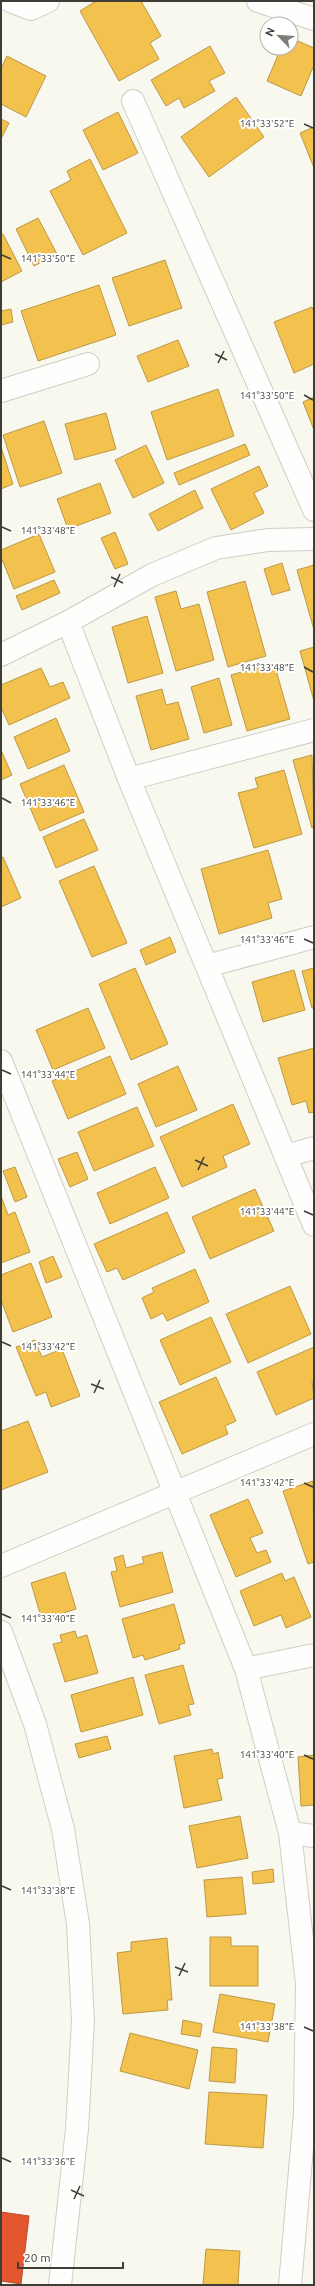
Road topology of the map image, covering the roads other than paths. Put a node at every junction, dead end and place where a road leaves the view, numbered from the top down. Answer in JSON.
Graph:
{"nodes":[{"id":1,"x":10,"y":1,"type":"edge"},
{"id":2,"x":48,"y":1,"type":"edge"},
{"id":3,"x":258,"y":1,"type":"edge"},
{"id":4,"x":314,"y":19,"type":"edge"},
{"id":5,"x":133,"y":101,"type":"dead end"},
{"id":6,"x":88,"y":364,"type":"dead end"},
{"id":7,"x":1,"y":391,"type":"edge"},
{"id":8,"x":314,"y":510,"type":"edge"},
{"id":9,"x":314,"y":539,"type":"edge"},
{"id":10,"x":68,"y":622,"type":"junction"},
{"id":11,"x":1,"y":655,"type":"edge"},
{"id":12,"x":314,"y":730,"type":"edge"},
{"id":13,"x":129,"y":779,"type":"junction"},
{"id":14,"x":314,"y":937,"type":"edge"},
{"id":15,"x":207,"y":966,"type":"junction"},
{"id":16,"x":1,"y":1061,"type":"edge"},
{"id":17,"x":314,"y":1148,"type":"edge"},
{"id":18,"x":286,"y":1156,"type":"junction"},
{"id":19,"x":314,"y":1224,"type":"edge"},
{"id":20,"x":314,"y":1434,"type":"edge"},
{"id":21,"x":175,"y":1494,"type":"junction"},
{"id":22,"x":1,"y":1566,"type":"edge"},
{"id":23,"x":1,"y":1632,"type":"edge"},
{"id":24,"x":314,"y":1656,"type":"edge"},
{"id":25,"x":246,"y":1669,"type":"junction"},
{"id":26,"x":290,"y":1833,"type":"junction"},
{"id":27,"x":314,"y":1836,"type":"edge"},
{"id":28,"x":310,"y":2114,"type":"edge"},
{"id":29,"x":60,"y":2285,"type":"edge"},
{"id":30,"x":290,"y":2285,"type":"edge"}],
"edges":[{"from":1,"to":2,"type":"street"},
{"from":3,"to":4,"type":"street"},
{"from":5,"to":8,"type":"street"},
{"from":6,"to":7,"type":"street"},
{"from":9,"to":10,"type":"street"},
{"from":10,"to":11,"type":"street"},
{"from":10,"to":13,"type":"street"},
{"from":12,"to":13,"type":"street"},
{"from":13,"to":15,"type":"street"},
{"from":14,"to":15,"type":"street"},
{"from":15,"to":18,"type":"street"},
{"from":16,"to":21,"type":"street"},
{"from":17,"to":18,"type":"street"},
{"from":18,"to":19,"type":"street"},
{"from":20,"to":21,"type":"street"},
{"from":21,"to":22,"type":"street"},
{"from":21,"to":25,"type":"street"},
{"from":23,"to":29,"type":"street"},
{"from":24,"to":25,"type":"street"},
{"from":25,"to":26,"type":"street"},
{"from":26,"to":27,"type":"street"},
{"from":26,"to":28,"type":"street"},
{"from":28,"to":30,"type":"street"}]}
